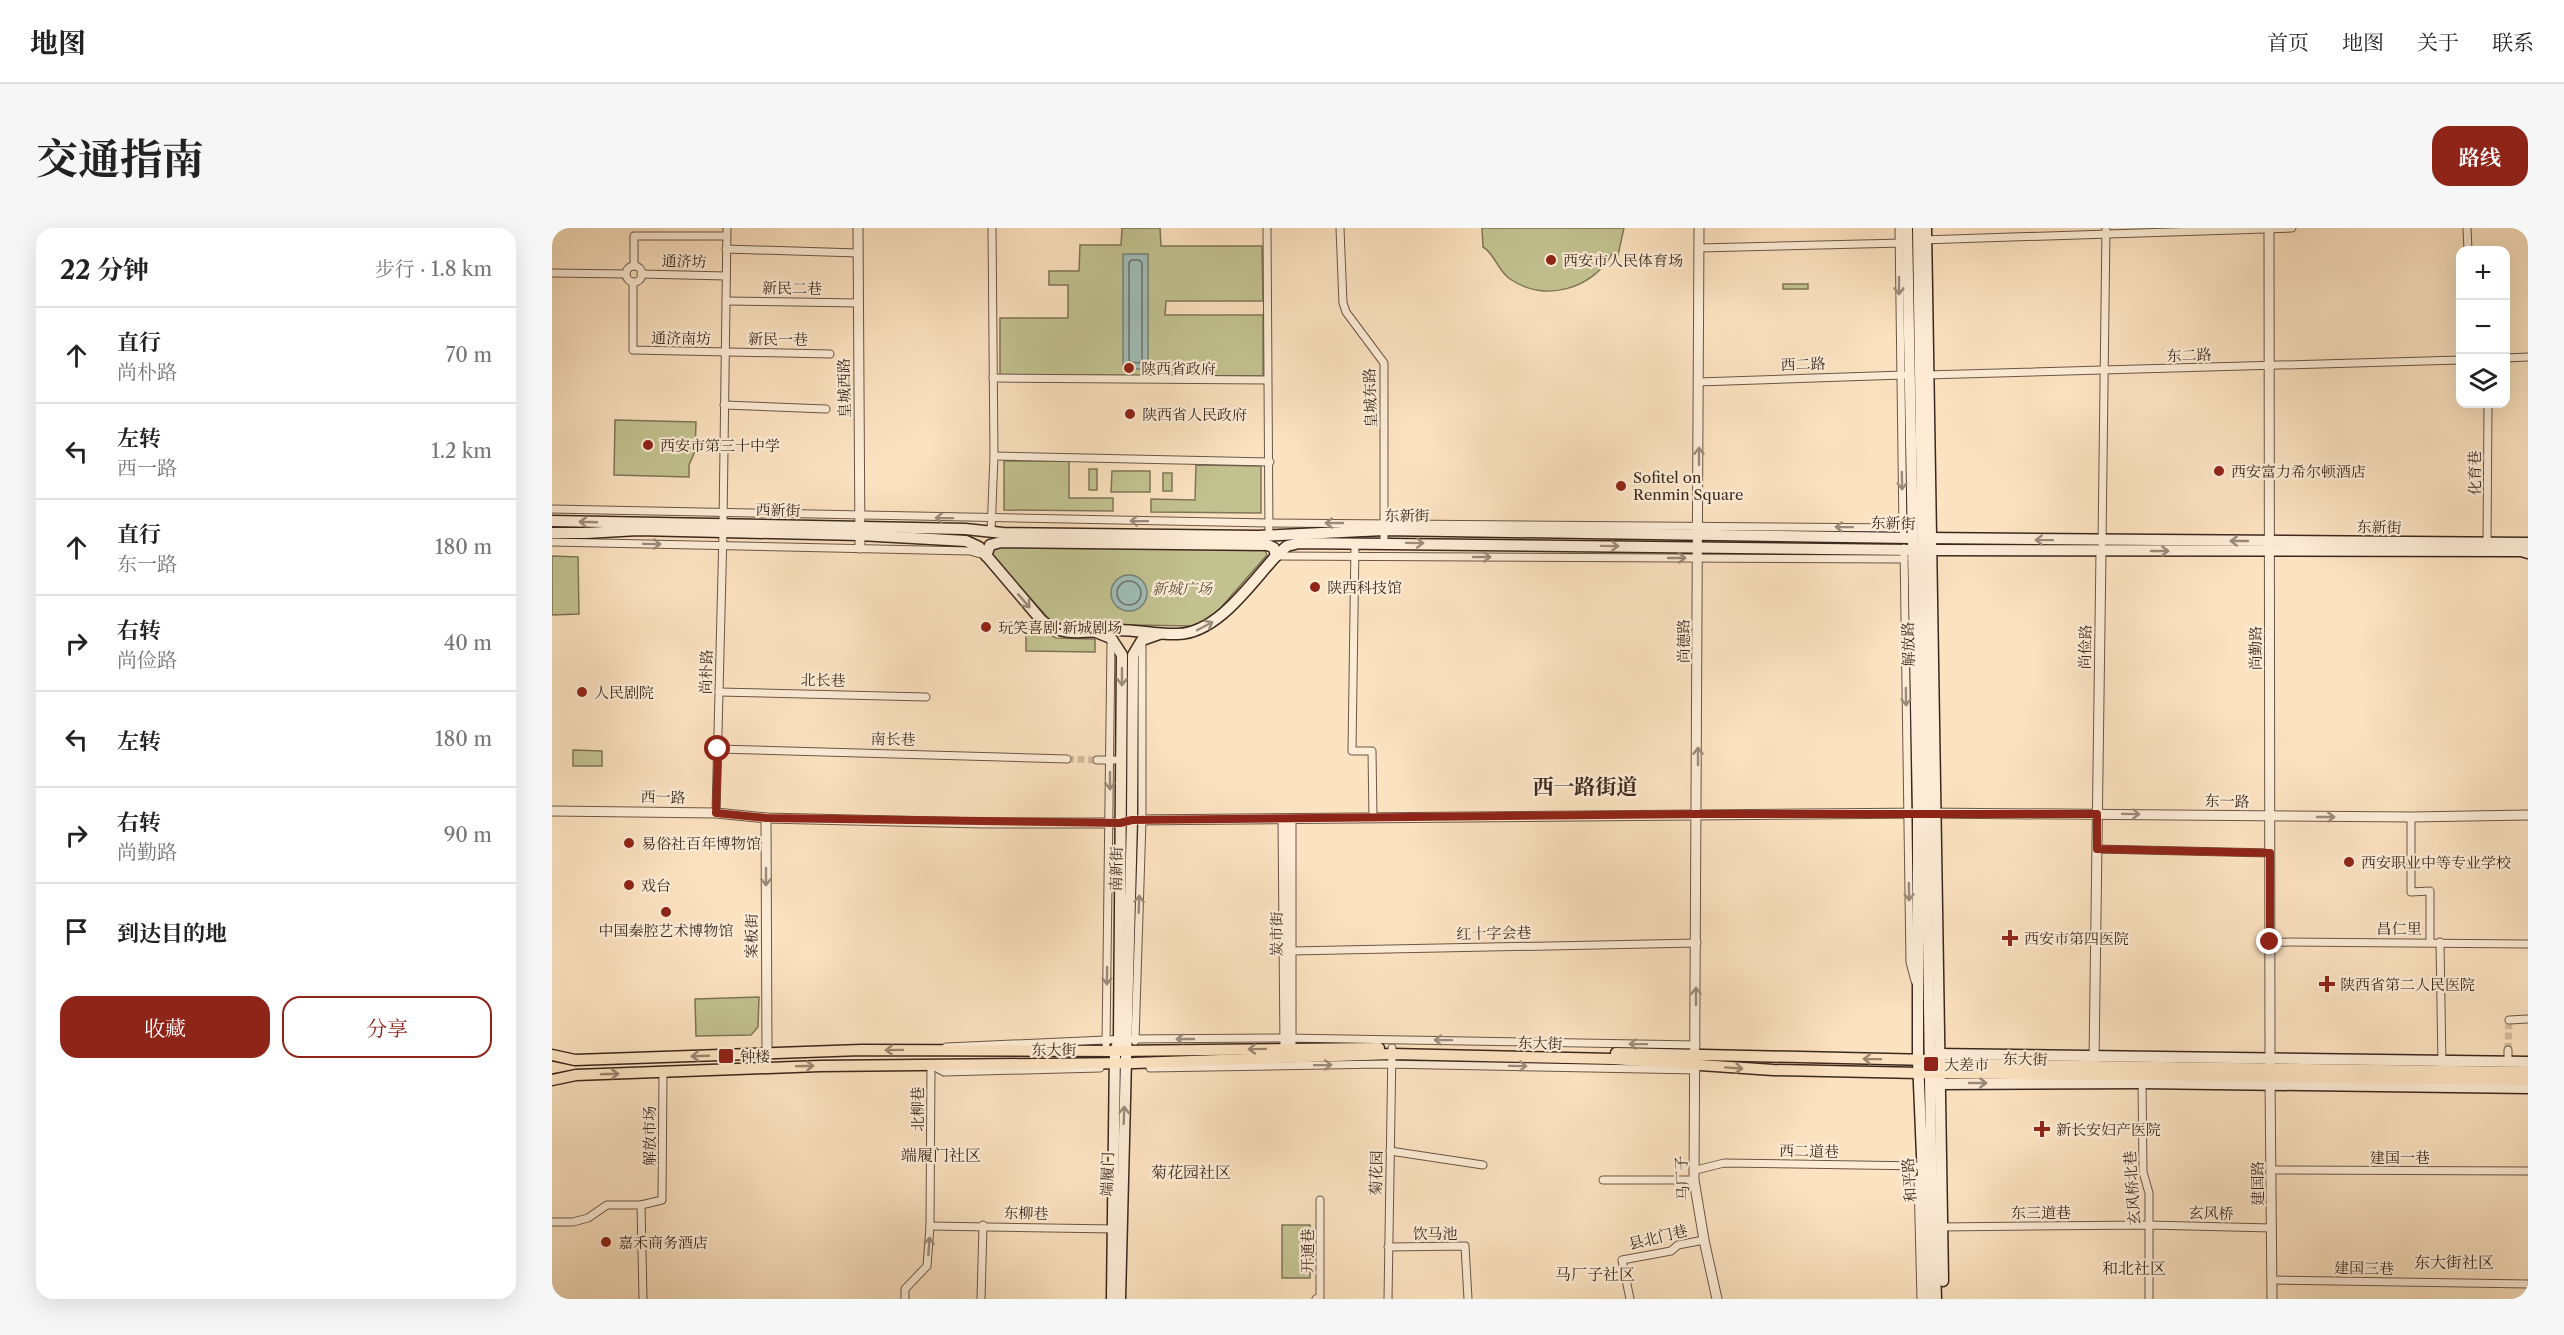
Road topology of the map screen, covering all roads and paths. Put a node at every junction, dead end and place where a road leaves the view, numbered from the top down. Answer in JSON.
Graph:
{"nodes":[{"id":1,"x":858,"y":228,"type":"edge"},
{"id":2,"x":992,"y":228,"type":"edge"},
{"id":3,"x":1267,"y":228,"type":"edge"},
{"id":4,"x":1340,"y":228,"type":"edge"},
{"id":5,"x":1699,"y":228,"type":"edge"},
{"id":6,"x":1899,"y":228,"type":"edge"},
{"id":7,"x":1907,"y":228,"type":"edge"},
{"id":8,"x":1918,"y":228,"type":"edge"},
{"id":9,"x":2269,"y":228,"type":"edge"},
{"id":10,"x":2292,"y":228,"type":"edge"},
{"id":11,"x":2467,"y":228,"type":"edge"},
{"id":12,"x":2106,"y":230,"type":"edge"},
{"id":13,"x":727,"y":232,"type":"edge"},
{"id":14,"x":1924,"y":236,"type":"edge"},
{"id":15,"x":1903,"y":243,"type":"junction"},
{"id":16,"x":2468,"y":246,"type":"edge"},
{"id":17,"x":1699,"y":248,"type":"junction"},
{"id":18,"x":726,"y":249,"type":"junction"},
{"id":19,"x":858,"y":253,"type":"junction"},
{"id":20,"x":634,"y":266,"type":"junction"},
{"id":21,"x":552,"y":273,"type":"edge"},
{"id":22,"x":626,"y":274,"type":"junction"},
{"id":23,"x":642,"y":274,"type":"junction"},
{"id":24,"x":726,"y":276,"type":"junction"},
{"id":25,"x":633,"y":282,"type":"junction"},
{"id":26,"x":726,"y":301,"type":"junction"},
{"id":27,"x":858,"y":303,"type":"junction"},
{"id":28,"x":725,"y":352,"type":"junction"},
{"id":29,"x":830,"y":354,"type":"dead end"},
{"id":30,"x":2528,"y":357,"type":"edge"},
{"id":31,"x":2510,"y":358,"type":"edge"},
{"id":32,"x":2456,"y":360,"type":"edge"},
{"id":33,"x":2269,"y":366,"type":"junction"},
{"id":34,"x":2104,"y":371,"type":"junction"},
{"id":35,"x":1914,"y":375,"type":"junction"},
{"id":36,"x":993,"y":378,"type":"junction"},
{"id":37,"x":1267,"y":380,"type":"junction"},
{"id":38,"x":1698,"y":382,"type":"junction"},
{"id":39,"x":724,"y":405,"type":"junction"},
{"id":40,"x":2488,"y":408,"type":"edge"},
{"id":41,"x":826,"y":409,"type":"dead end"},
{"id":42,"x":994,"y":456,"type":"junction"},
{"id":43,"x":1270,"y":462,"type":"junction"},
{"id":44,"x":552,"y":509,"type":"edge"},
{"id":45,"x":992,"y":519,"type":"junction"},
{"id":46,"x":552,"y":521,"type":"edge"},
{"id":47,"x":723,"y":523,"type":"junction"},
{"id":48,"x":1269,"y":523,"type":"junction"},
{"id":49,"x":860,"y":526,"type":"junction"},
{"id":50,"x":1384,"y":526,"type":"junction"},
{"id":51,"x":1699,"y":530,"type":"junction"},
{"id":52,"x":552,"y":533,"type":"edge"},
{"id":53,"x":999,"y":536,"type":"junction"},
{"id":54,"x":1262,"y":539,"type":"junction"},
{"id":55,"x":552,"y":542,"type":"edge"},
{"id":56,"x":1355,"y":543,"type":"junction"},
{"id":57,"x":1384,"y":543,"type":"junction"},
{"id":58,"x":2487,"y":543,"type":"junction"},
{"id":59,"x":2528,"y":543,"type":"edge"},
{"id":60,"x":1914,"y":544,"type":"junction"},
{"id":61,"x":722,"y":546,"type":"junction"},
{"id":62,"x":2101,"y":546,"type":"junction"},
{"id":63,"x":2270,"y":546,"type":"junction"},
{"id":64,"x":860,"y":549,"type":"junction"},
{"id":65,"x":1698,"y":553,"type":"junction"},
{"id":66,"x":2528,"y":553,"type":"edge"},
{"id":67,"x":986,"y":556,"type":"junction"},
{"id":68,"x":1276,"y":556,"type":"junction"},
{"id":69,"x":1354,"y":557,"type":"junction"},
{"id":70,"x":1096,"y":632,"type":"junction"},
{"id":71,"x":1162,"y":633,"type":"junction"},
{"id":72,"x":720,"y":692,"type":"junction"},
{"id":73,"x":926,"y":697,"type":"dead end"},
{"id":74,"x":718,"y":749,"type":"junction"},
{"id":75,"x":1067,"y":759,"type":"tunnel mouth"},
{"id":76,"x":1097,"y":760,"type":"tunnel mouth"},
{"id":77,"x":1116,"y":760,"type":"junction"},
{"id":78,"x":552,"y":811,"type":"edge"},
{"id":79,"x":716,"y":813,"type":"junction"},
{"id":80,"x":1922,"y":813,"type":"junction"},
{"id":81,"x":1698,"y":814,"type":"junction"},
{"id":82,"x":2097,"y":814,"type":"junction"},
{"id":83,"x":2528,"y":815,"type":"edge"},
{"id":84,"x":2270,"y":816,"type":"junction"},
{"id":85,"x":766,"y":818,"type":"junction"},
{"id":86,"x":1373,"y":818,"type":"junction"},
{"id":87,"x":2411,"y":818,"type":"junction"},
{"id":88,"x":1287,"y":819,"type":"junction"},
{"id":89,"x":1137,"y":820,"type":"junction"},
{"id":90,"x":1115,"y":823,"type":"junction"},
{"id":91,"x":2097,"y":849,"type":"junction"},
{"id":92,"x":2270,"y":853,"type":"junction"},
{"id":93,"x":2430,"y":941,"type":"junction"},
{"id":94,"x":2270,"y":942,"type":"junction"},
{"id":95,"x":2440,"y":942,"type":"junction"},
{"id":96,"x":1697,"y":943,"type":"junction"},
{"id":97,"x":2528,"y":944,"type":"edge"},
{"id":98,"x":1291,"y":951,"type":"junction"},
{"id":99,"x":2528,"y":1019,"type":"edge"},
{"id":100,"x":2509,"y":1020,"type":"dead end"},
{"id":101,"x":1128,"y":1044,"type":"junction"},
{"id":102,"x":1288,"y":1044,"type":"junction"},
{"id":103,"x":1109,"y":1047,"type":"junction"},
{"id":104,"x":2508,"y":1050,"type":"tunnel mouth"},
{"id":105,"x":767,"y":1053,"type":"junction"},
{"id":106,"x":552,"y":1055,"type":"edge"},
{"id":107,"x":1392,"y":1055,"type":"junction"},
{"id":108,"x":1919,"y":1057,"type":"junction"},
{"id":109,"x":1696,"y":1059,"type":"junction"},
{"id":110,"x":2094,"y":1061,"type":"junction"},
{"id":111,"x":2528,"y":1062,"type":"edge"},
{"id":112,"x":930,"y":1064,"type":"junction"},
{"id":113,"x":1120,"y":1066,"type":"junction"},
{"id":114,"x":2442,"y":1066,"type":"junction"},
{"id":115,"x":2507,"y":1067,"type":"junction"},
{"id":116,"x":1932,"y":1070,"type":"junction"},
{"id":117,"x":663,"y":1072,"type":"junction"},
{"id":118,"x":2270,"y":1072,"type":"junction"},
{"id":119,"x":2528,"y":1072,"type":"edge"},
{"id":120,"x":2142,"y":1079,"type":"junction"},
{"id":121,"x":552,"y":1080,"type":"edge"},
{"id":122,"x":2528,"y":1080,"type":"edge"},
{"id":123,"x":2528,"y":1088,"type":"edge"},
{"id":124,"x":1390,"y":1151,"type":"junction"},
{"id":125,"x":1483,"y":1165,"type":"dead end"},
{"id":126,"x":1922,"y":1166,"type":"junction"},
{"id":127,"x":2272,"y":1170,"type":"junction"},
{"id":128,"x":2528,"y":1171,"type":"edge"},
{"id":129,"x":1695,"y":1175,"type":"junction"},
{"id":130,"x":1603,"y":1180,"type":"dead end"},
{"id":131,"x":1320,"y":1200,"type":"dead end"},
{"id":132,"x":641,"y":1205,"type":"junction"},
{"id":133,"x":552,"y":1222,"type":"edge"},
{"id":134,"x":983,"y":1225,"type":"junction"},
{"id":135,"x":2148,"y":1225,"type":"junction"},
{"id":136,"x":930,"y":1226,"type":"junction"},
{"id":137,"x":1938,"y":1227,"type":"junction"},
{"id":138,"x":2272,"y":1228,"type":"junction"},
{"id":139,"x":1117,"y":1229,"type":"junction"},
{"id":140,"x":1704,"y":1240,"type":"junction"},
{"id":141,"x":1388,"y":1247,"type":"junction"},
{"id":142,"x":2272,"y":1280,"type":"junction"},
{"id":143,"x":2528,"y":1284,"type":"edge"},
{"id":144,"x":644,"y":1299,"type":"edge"},
{"id":145,"x":905,"y":1299,"type":"edge"},
{"id":146,"x":981,"y":1299,"type":"edge"},
{"id":147,"x":1112,"y":1299,"type":"edge"},
{"id":148,"x":1120,"y":1299,"type":"edge"},
{"id":149,"x":1316,"y":1299,"type":"edge"},
{"id":150,"x":1388,"y":1299,"type":"edge"},
{"id":151,"x":1468,"y":1299,"type":"edge"},
{"id":152,"x":1630,"y":1299,"type":"edge"},
{"id":153,"x":1717,"y":1299,"type":"edge"},
{"id":154,"x":1921,"y":1299,"type":"edge"},
{"id":155,"x":1928,"y":1299,"type":"edge"},
{"id":156,"x":1936,"y":1299,"type":"edge"},
{"id":157,"x":1943,"y":1299,"type":"edge"},
{"id":158,"x":2149,"y":1299,"type":"edge"},
{"id":159,"x":2272,"y":1299,"type":"edge"}],
"edges":[{"from":1,"to":19,"type":"street","name":"皇城西路"},
{"from":2,"to":36,"type":"street"},
{"from":3,"to":37,"type":"street"},
{"from":4,"to":50,"type":"street","name":"皇城东路"},
{"from":5,"to":17,"type":"street","name":"尚德路"},
{"from":6,"to":15,"type":"street"},
{"from":7,"to":15,"type":"main road","name":"解放路"},
{"from":8,"to":14,"type":"main road","name":"解放路"},
{"from":9,"to":10,"type":"street"},
{"from":9,"to":12,"type":"street"},
{"from":9,"to":33,"type":"street","name":"尚勤路"},
{"from":11,"to":16,"type":"street"},
{"from":12,"to":14,"type":"street"},
{"from":12,"to":34,"type":"street","name":"尚俭路"},
{"from":13,"to":18,"type":"street","name":"尚朴路"},
{"from":13,"to":20,"type":"street"},
{"from":14,"to":35,"type":"main road","name":"解放路"},
{"from":15,"to":17,"type":"street"},
{"from":15,"to":35,"type":"main road","name":"解放路","one_way":true},
{"from":17,"to":38,"type":"street","name":"尚德路"},
{"from":18,"to":19,"type":"street"},
{"from":18,"to":24,"type":"street","name":"尚朴路"},
{"from":19,"to":27,"type":"street","name":"皇城西路"},
{"from":20,"to":22,"type":"street"},
{"from":20,"to":23,"type":"street"},
{"from":21,"to":22,"type":"street"},
{"from":22,"to":25,"type":"street"},
{"from":23,"to":24,"type":"street","name":"通济坊"},
{"from":23,"to":25,"type":"street"},
{"from":24,"to":26,"type":"street","name":"尚朴路"},
{"from":25,"to":28,"type":"street","name":"通济南坊"},
{"from":26,"to":27,"type":"street","name":"新民二巷"},
{"from":26,"to":28,"type":"street","name":"尚朴路"},
{"from":27,"to":49,"type":"street","name":"皇城西路"},
{"from":28,"to":29,"type":"street","name":"新民一巷"},
{"from":28,"to":39,"type":"street","name":"尚朴路"},
{"from":30,"to":31,"type":"street"},
{"from":32,"to":33,"type":"street","name":"东二路"},
{"from":33,"to":34,"type":"street","name":"东二路"},
{"from":33,"to":63,"type":"street","name":"尚勤路"},
{"from":34,"to":35,"type":"street","name":"东二路"},
{"from":34,"to":62,"type":"street","name":"尚俭路"},
{"from":35,"to":38,"type":"street","name":"西二路"},
{"from":35,"to":60,"type":"main road","name":"解放路"},
{"from":35,"to":60,"type":"main road"},
{"from":36,"to":37,"type":"street"},
{"from":36,"to":42,"type":"street"},
{"from":37,"to":43,"type":"street"},
{"from":51,"to":38,"type":"street","name":"尚德路","one_way":true},
{"from":39,"to":41,"type":"street"},
{"from":39,"to":47,"type":"street","name":"尚朴路"},
{"from":40,"to":58,"type":"street","name":"化育巷"},
{"from":42,"to":43,"type":"street"},
{"from":42,"to":45,"type":"street"},
{"from":43,"to":48,"type":"street"},
{"from":44,"to":47,"type":"street"},
{"from":48,"to":45,"type":"street","one_way":true},
{"from":45,"to":49,"type":"street","one_way":true},
{"from":45,"to":53,"type":"street"},
{"from":47,"to":46,"type":"main road","name":"西新街","one_way":true},
{"from":47,"to":49,"type":"main road","name":"西新街"},
{"from":47,"to":52,"type":"main road","name":"西新街"},
{"from":47,"to":61,"type":"street","name":"尚朴路"},
{"from":50,"to":48,"type":"street","one_way":true},
{"from":48,"to":54,"type":"street"},
{"from":49,"to":53,"type":"main road","name":"西新街"},
{"from":49,"to":64,"type":"street","name":"皇城西路"},
{"from":49,"to":67,"type":"main road","name":"西新街"},
{"from":50,"to":51,"type":"main road","name":"东新街"},
{"from":50,"to":54,"type":"main road","name":"东新街"},
{"from":50,"to":57,"type":"street","name":"皇城东路"},
{"from":60,"to":51,"type":"main road","name":"东新街","one_way":true},
{"from":51,"to":65,"type":"street","name":"尚德路"},
{"from":53,"to":54,"type":"main road","name":"西新街"},
{"from":53,"to":67,"type":"main road"},
{"from":54,"to":68,"type":"main road"},
{"from":55,"to":61,"type":"street","one_way":true},
{"from":56,"to":57,"type":"main road","name":"东新街"},
{"from":56,"to":68,"type":"main road","name":"东新街"},
{"from":56,"to":69,"type":"street"},
{"from":57,"to":65,"type":"main road","name":"东新街","one_way":true},
{"from":58,"to":59,"type":"main road","name":"东新街"},
{"from":58,"to":63,"type":"main road","name":"东新街"},
{"from":60,"to":62,"type":"main road","name":"东新街"},
{"from":60,"to":65,"type":"main road","name":"东新街"},
{"from":60,"to":80,"type":"main road","name":"解放路"},
{"from":60,"to":80,"type":"main road"},
{"from":61,"to":64,"type":"street"},
{"from":61,"to":72,"type":"street","name":"尚朴路"},
{"from":62,"to":63,"type":"main road","name":"东新街"},
{"from":62,"to":82,"type":"street","name":"尚俭路"},
{"from":63,"to":66,"type":"main road","name":"东新街"},
{"from":63,"to":84,"type":"street","name":"尚勤路"},
{"from":64,"to":67,"type":"street"},
{"from":69,"to":65,"type":"street","one_way":true},
{"from":81,"to":65,"type":"street","name":"尚德路","one_way":true},
{"from":67,"to":70,"type":"main road","name":"西新街","one_way":true},
{"from":68,"to":69,"type":"street"},
{"from":71,"to":68,"type":"main road","one_way":true},
{"from":69,"to":86,"type":"street"},
{"from":70,"to":71,"type":"main road","name":"西新街"},
{"from":70,"to":77,"type":"main road","name":"南新街","one_way":true},
{"from":71,"to":89,"type":"main road","name":"南新街"},
{"from":72,"to":73,"type":"street","name":"北长巷"},
{"from":72,"to":74,"type":"street","name":"尚朴路"},
{"from":74,"to":75,"type":"street","name":"南长巷"},
{"from":74,"to":79,"type":"street","name":"尚朴路"},
{"from":76,"to":77,"type":"street"},
{"from":77,"to":90,"type":"main road","name":"南新街","one_way":true},
{"from":78,"to":79,"type":"street","name":"西一路"},
{"from":79,"to":85,"type":"street","name":"西一路"},
{"from":80,"to":81,"type":"street","name":"西一路"},
{"from":80,"to":82,"type":"street","name":"东一路"},
{"from":80,"to":108,"type":"main road","name":"解放路","one_way":true},
{"from":80,"to":116,"type":"main road","name":"解放路"},
{"from":81,"to":86,"type":"street","name":"西一路"},
{"from":81,"to":96,"type":"street","name":"尚德路"},
{"from":82,"to":84,"type":"street","name":"东一路","one_way":true},
{"from":82,"to":91,"type":"street","name":"尚俭路"},
{"from":83,"to":87,"type":"street","name":"东一路"},
{"from":84,"to":87,"type":"street","name":"东一路","one_way":true},
{"from":84,"to":92,"type":"street","name":"尚勤路"},
{"from":85,"to":90,"type":"street","name":"西一路"},
{"from":85,"to":105,"type":"street","name":"案板街","one_way":true},
{"from":86,"to":88,"type":"street","name":"西一路"},
{"from":87,"to":93,"type":"street"},
{"from":88,"to":89,"type":"street","name":"西一路"},
{"from":88,"to":98,"type":"street","name":"炭市街"},
{"from":88,"to":102,"type":"street","name":"炭市街"},
{"from":89,"to":90,"type":"street","name":"西一路"},
{"from":101,"to":89,"type":"main road","name":"南新街","one_way":true},
{"from":90,"to":101,"type":"main road","name":"南新街"},
{"from":90,"to":103,"type":"street","one_way":true},
{"from":91,"to":92,"type":"street"},
{"from":91,"to":110,"type":"street","name":"尚俭路"},
{"from":92,"to":94,"type":"street","name":"尚勤路"},
{"from":93,"to":94,"type":"street","name":"昌仁里"},
{"from":93,"to":95,"type":"street","name":"昌仁里"},
{"from":94,"to":118,"type":"street","name":"尚勤路"},
{"from":95,"to":97,"type":"street","name":"昌仁里"},
{"from":95,"to":114,"type":"street"},
{"from":96,"to":98,"type":"street","name":"红十字会巷"},
{"from":109,"to":96,"type":"street","name":"尚德路","one_way":true},
{"from":98,"to":102,"type":"street","name":"炭市街"},
{"from":99,"to":100,"type":"street"},
{"from":102,"to":101,"type":"main road","name":"东大街","one_way":true},
{"from":101,"to":103,"type":"main road","name":"东大街"},
{"from":101,"to":113,"type":"main road","name":"端履门"},
{"from":102,"to":107,"type":"main road","name":"东大街"},
{"from":109,"to":102,"type":"street","one_way":true},
{"from":103,"to":105,"type":"main road","name":"东大街","one_way":true},
{"from":103,"to":113,"type":"main road","name":"端履门"},
{"from":104,"to":115,"type":"street"},
{"from":105,"to":106,"type":"main road","name":"东大街","one_way":true},
{"from":107,"to":109,"type":"main road","name":"东大街"},
{"from":107,"to":109,"type":"street","one_way":true},
{"from":113,"to":107,"type":"main road","name":"东大街","one_way":true},
{"from":107,"to":124,"type":"street","name":"菊花园"},
{"from":108,"to":109,"type":"main road","name":"东大街","one_way":true},
{"from":108,"to":116,"type":"main road","name":"东大街"},
{"from":109,"to":116,"type":"main road","name":"东大街","one_way":true},
{"from":109,"to":129,"type":"street","name":"马厂子"},
{"from":110,"to":116,"type":"main road","name":"东大街"},
{"from":110,"to":118,"type":"main road","name":"东大街"},
{"from":111,"to":115,"type":"main road"},
{"from":112,"to":113,"type":"main road","name":"东大街"},
{"from":117,"to":112,"type":"main road","name":"东大街","one_way":true},
{"from":112,"to":136,"type":"street","name":"北柳巷"},
{"from":113,"to":139,"type":"main road","name":"端履门"},
{"from":114,"to":115,"type":"main road","name":"东大街"},
{"from":114,"to":118,"type":"main road","name":"东大街"},
{"from":115,"to":119,"type":"main road","name":"东大街"},
{"from":116,"to":120,"type":"main road","name":"东大街","one_way":true},
{"from":116,"to":126,"type":"main road","name":"和平路"},
{"from":116,"to":137,"type":"main road","name":"和平路"},
{"from":121,"to":117,"type":"main road","name":"东大街","one_way":true},
{"from":117,"to":132,"type":"street","name":"解放市场"},
{"from":118,"to":120,"type":"main road","name":"东大街"},
{"from":118,"to":122,"type":"main road","name":"东大街"},
{"from":118,"to":123,"type":"main road"},
{"from":118,"to":127,"type":"street","name":"建国路"},
{"from":120,"to":135,"type":"street","name":"玄风桥北巷"},
{"from":124,"to":125,"type":"street"},
{"from":124,"to":141,"type":"street","name":"菊花园"},
{"from":126,"to":129,"type":"street","name":"西二道巷"},
{"from":126,"to":154,"type":"street"},
{"from":126,"to":155,"type":"main road","name":"和平路"},
{"from":127,"to":128,"type":"street","name":"建国一巷"},
{"from":127,"to":138,"type":"street","name":"建国路"},
{"from":129,"to":130,"type":"street","name":"西二道巷"},
{"from":129,"to":140,"type":"street","name":"马厂子"},
{"from":131,"to":149,"type":"street","name":"开通巷"},
{"from":132,"to":133,"type":"street"},
{"from":132,"to":144,"type":"street"},
{"from":134,"to":136,"type":"street","name":"东柳巷"},
{"from":134,"to":139,"type":"street","name":"东柳巷"},
{"from":134,"to":146,"type":"street"},
{"from":135,"to":137,"type":"street","name":"东三道巷"},
{"from":135,"to":138,"type":"street","name":"玄风桥"},
{"from":135,"to":158,"type":"street","name":"玄风桥北巷"},
{"from":145,"to":136,"type":"street","name":"北柳巷","one_way":true},
{"from":137,"to":156,"type":"main road","name":"和平路"},
{"from":137,"to":157,"type":"main road"},
{"from":138,"to":142,"type":"street","name":"建国路"},
{"from":139,"to":147,"type":"main road","name":"端履门"},
{"from":139,"to":148,"type":"main road","name":"端履门"},
{"from":140,"to":152,"type":"street","name":"县北门巷"},
{"from":140,"to":153,"type":"street","name":"马厂子"},
{"from":141,"to":150,"type":"street","name":"菊花园"},
{"from":141,"to":151,"type":"street","name":"饮马池"},
{"from":142,"to":143,"type":"street","name":"建国三巷"},
{"from":142,"to":159,"type":"street","name":"建国路"}]}
